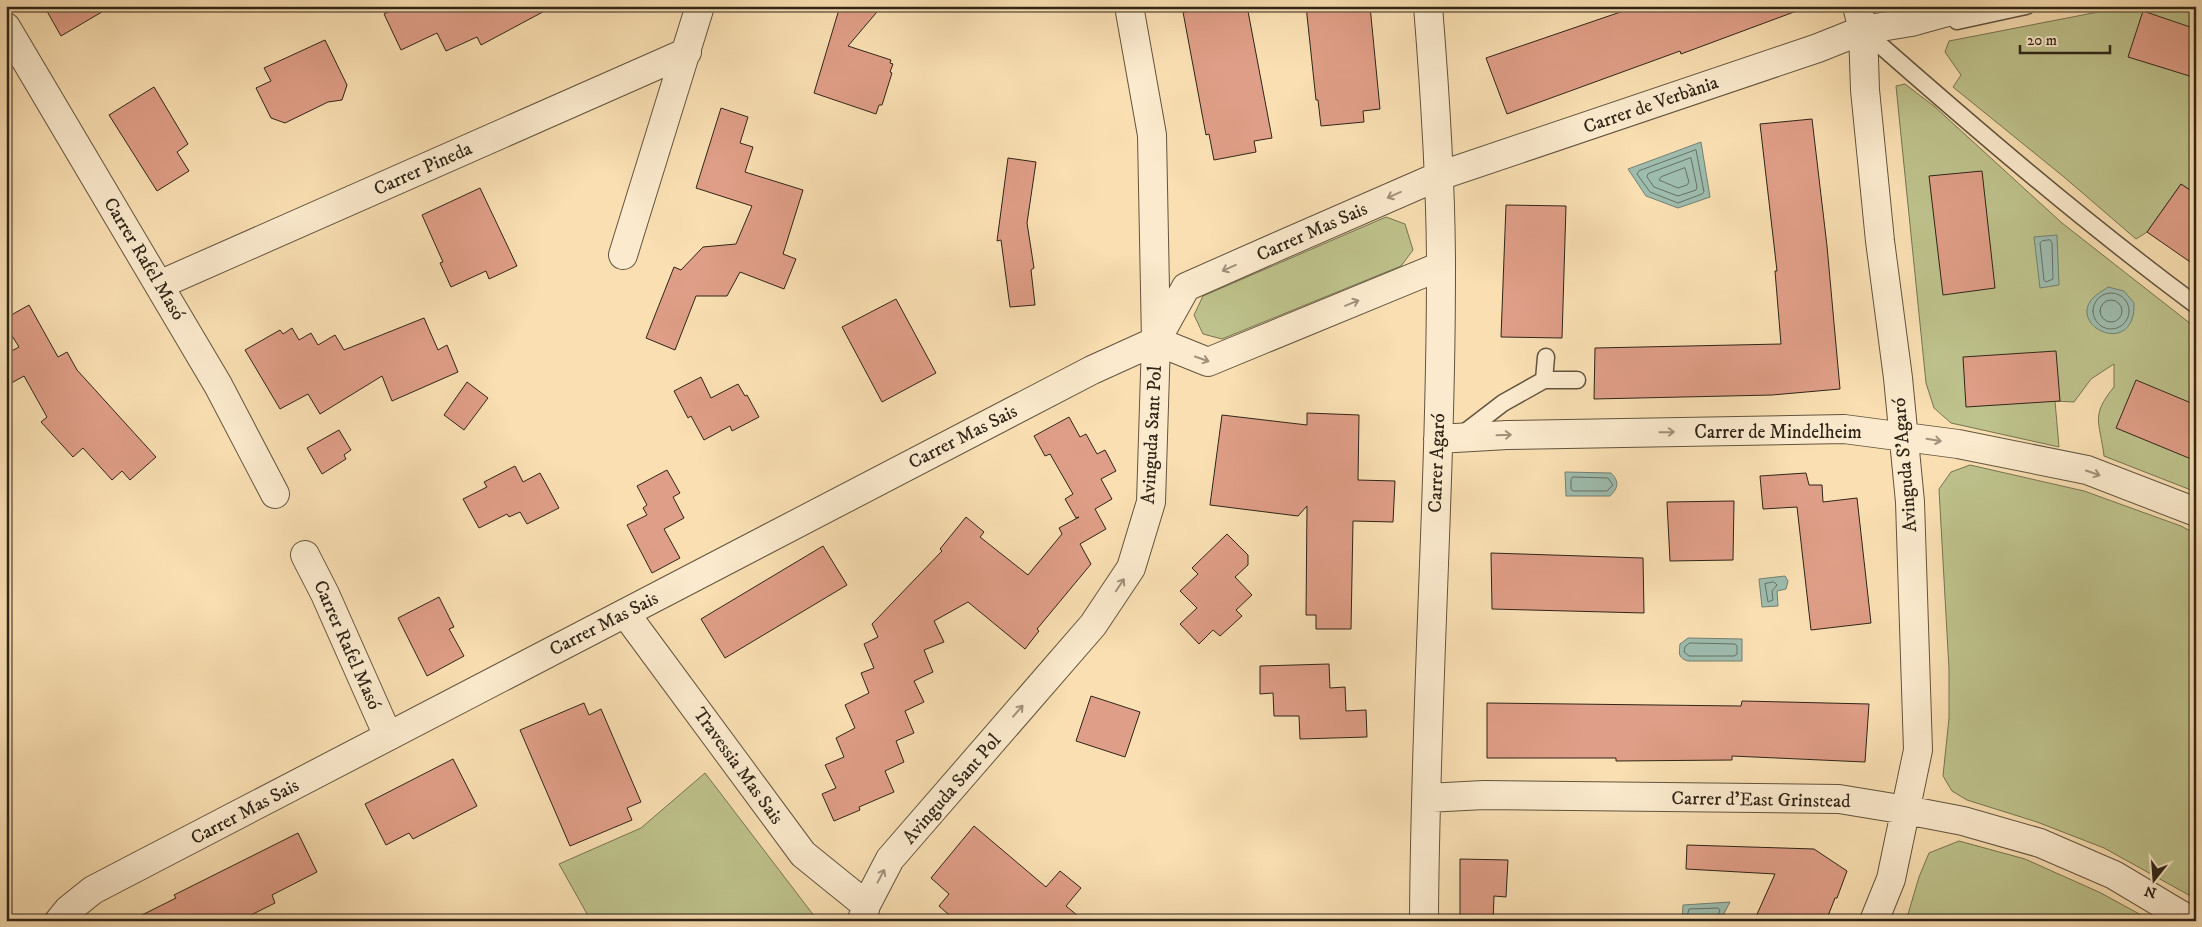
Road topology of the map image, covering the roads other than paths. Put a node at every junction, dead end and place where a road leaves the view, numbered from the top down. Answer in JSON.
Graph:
{"nodes":[{"id":1,"x":700,"y":6,"type":"edge"},
{"id":2,"x":1129,"y":6,"type":"edge"},
{"id":3,"x":1428,"y":6,"type":"edge"},
{"id":4,"x":1969,"y":6,"type":"edge"},
{"id":5,"x":2026,"y":6,"type":"edge"},
{"id":6,"x":1860,"y":18,"type":"edge"},
{"id":7,"x":6,"y":27,"type":"edge"},
{"id":8,"x":687,"y":52,"type":"junction"},
{"id":9,"x":1439,"y":176,"type":"junction"},
{"id":10,"x":623,"y":255,"type":"dead end"},
{"id":11,"x":1441,"y":266,"type":"junction"},
{"id":12,"x":159,"y":285,"type":"junction"},
{"id":13,"x":2196,"y":305,"type":"edge"},
{"id":14,"x":1156,"y":341,"type":"junction"},
{"id":15,"x":1546,"y":357,"type":"dead end"},
{"id":16,"x":1544,"y":380,"type":"junction"},
{"id":17,"x":1577,"y":380,"type":"dead end"},
{"id":18,"x":1904,"y":436,"type":"junction"},
{"id":19,"x":1448,"y":438,"type":"junction"},
{"id":20,"x":275,"y":494,"type":"dead end"},
{"id":21,"x":2196,"y":512,"type":"edge"},
{"id":22,"x":305,"y":555,"type":"dead end"},
{"id":23,"x":625,"y":613,"type":"junction"},
{"id":24,"x":388,"y":736,"type":"junction"},
{"id":25,"x":1426,"y":798,"type":"junction"},
{"id":26,"x":1906,"y":810,"type":"junction"},
{"id":27,"x":864,"y":913,"type":"edge"},
{"id":28,"x":59,"y":921,"type":"edge"},
{"id":29,"x":1424,"y":921,"type":"edge"},
{"id":30,"x":1874,"y":921,"type":"edge"},
{"id":31,"x":2191,"y":921,"type":"edge"}],
"edges":[{"from":1,"to":8,"type":"street"},
{"from":2,"to":14,"type":"street","name":"Avinguda Sant Pol"},
{"from":3,"to":9,"type":"street","name":"Carrer Agaró"},
{"from":4,"to":6,"type":"street","name":"Carrer de Verbània"},
{"from":5,"to":6,"type":"lane","name":"Carrer de Verbània"},
{"from":6,"to":9,"type":"street","name":"Carrer de Verbània"},
{"from":6,"to":13,"type":"lane"},
{"from":6,"to":18,"type":"street","name":"Avinguda S'Agaró"},
{"from":7,"to":12,"type":"street","name":"Carrer Rafel Masó"},
{"from":8,"to":10,"type":"street"},
{"from":8,"to":12,"type":"street","name":"Carrer Pineda"},
{"from":9,"to":11,"type":"street","name":"Carrer Agaró"},
{"from":9,"to":14,"type":"street","name":"Carrer Mas Sais","one_way":true},
{"from":14,"to":11,"type":"street","one_way":true},
{"from":11,"to":19,"type":"street","name":"Carrer Agaró"},
{"from":12,"to":20,"type":"street","name":"Carrer Rafel Masó"},
{"from":14,"to":23,"type":"street","name":"Carrer Mas Sais"},
{"from":27,"to":14,"type":"street","name":"Avinguda Sant Pol","one_way":true},
{"from":15,"to":16,"type":"lane"},
{"from":16,"to":17,"type":"lane"},
{"from":16,"to":19,"type":"lane"},
{"from":19,"to":18,"type":"street","name":"Carrer de Mindelheim","one_way":true},
{"from":18,"to":21,"type":"street","name":"Carrer de Mindelheim","one_way":true},
{"from":18,"to":26,"type":"street","name":"Avinguda S'Agaró"},
{"from":19,"to":25,"type":"street","name":"Carrer Agaró"},
{"from":22,"to":24,"type":"street","name":"Carrer Rafel Masó"},
{"from":23,"to":24,"type":"street","name":"Carrer Mas Sais"},
{"from":23,"to":27,"type":"street","name":"Travessia Mas Sais"},
{"from":24,"to":28,"type":"street","name":"Carrer Mas Sais"},
{"from":25,"to":26,"type":"street","name":"Carrer d'East Grinstead"},
{"from":25,"to":29,"type":"street","name":"Carrer Agaró"},
{"from":26,"to":30,"type":"street","name":"Avinguda S'Agaró"},
{"from":26,"to":31,"type":"street","name":"Carrer d'East Grinstead"}]}
